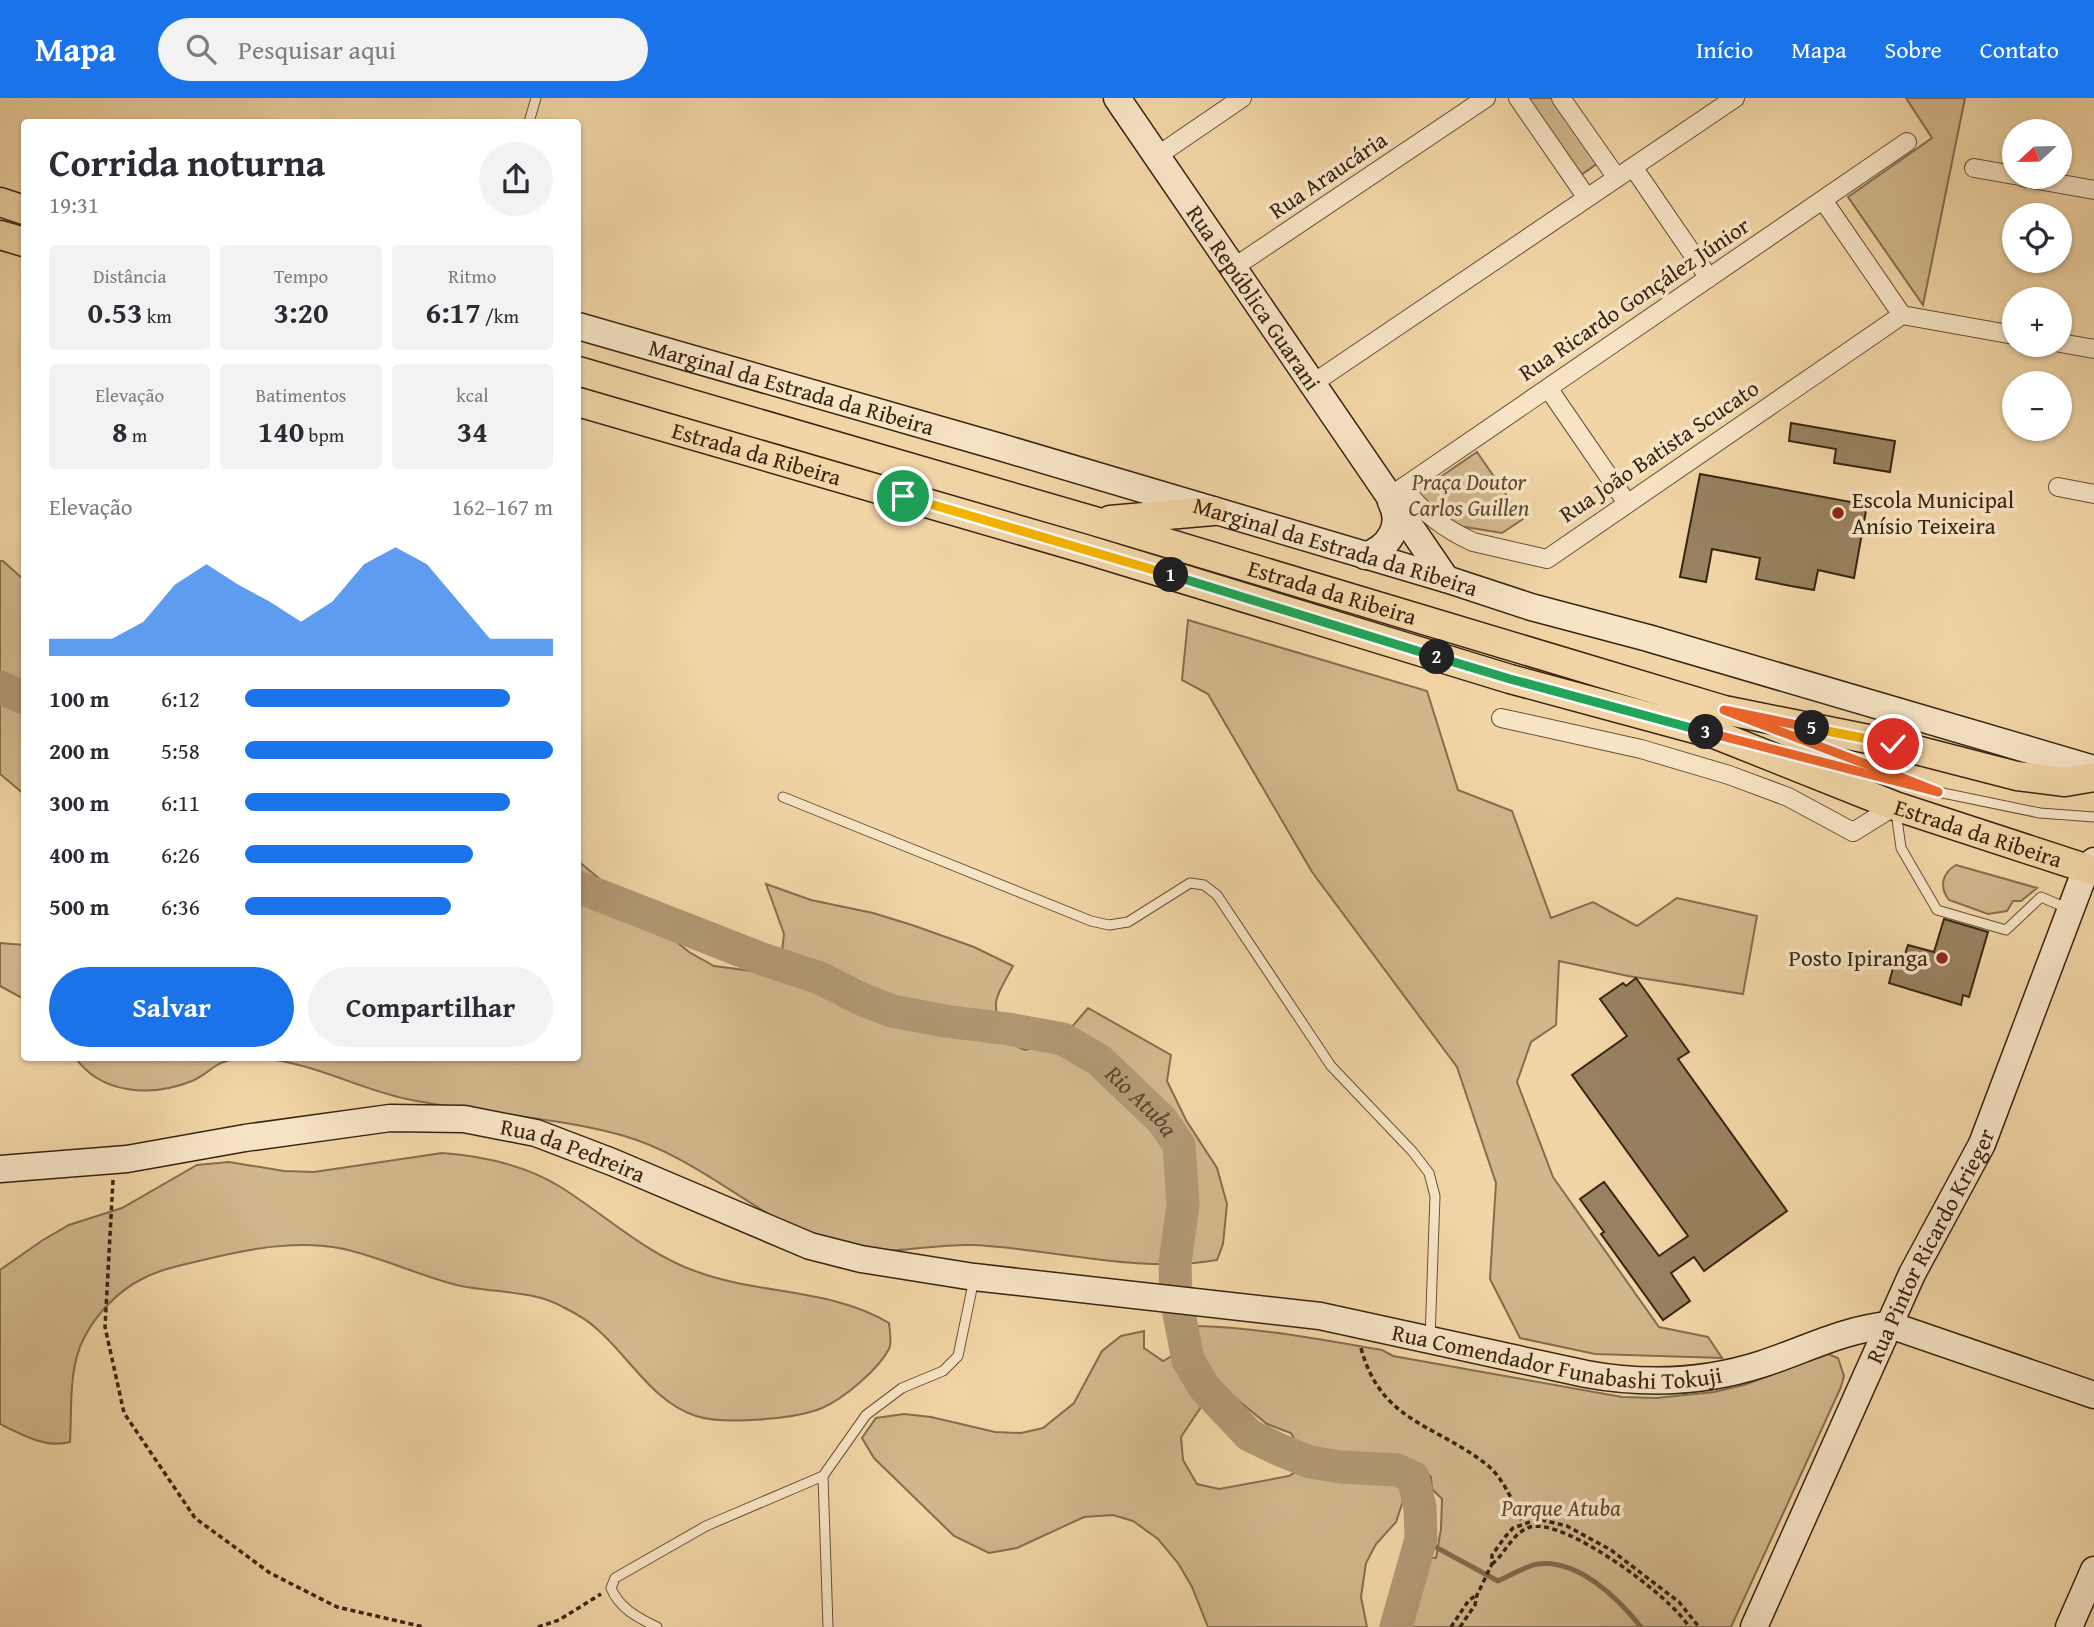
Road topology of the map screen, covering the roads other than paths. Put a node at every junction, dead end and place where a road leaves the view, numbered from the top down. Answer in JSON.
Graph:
{"nodes":[{"id":1,"x":536,"y":98,"type":"edge"},
{"id":2,"x":1117,"y":98,"type":"edge"},
{"id":3,"x":1242,"y":98,"type":"edge"},
{"id":4,"x":1486,"y":98,"type":"edge"},
{"id":5,"x":1518,"y":98,"type":"edge"},
{"id":6,"x":1561,"y":98,"type":"edge"},
{"id":7,"x":1735,"y":98,"type":"edge"},
{"id":8,"x":530,"y":119,"type":"edge"},
{"id":9,"x":1907,"y":142,"type":"dead end"},
{"id":10,"x":1157,"y":156,"type":"junction"},
{"id":11,"x":1633,"y":167,"type":"junction"},
{"id":12,"x":1974,"y":168,"type":"dead end"},
{"id":13,"x":2002,"y":173,"type":"edge"},
{"id":14,"x":1617,"y":178,"type":"junction"},
{"id":15,"x":2072,"y":186,"type":"edge"},
{"id":16,"x":2094,"y":190,"type":"edge"},
{"id":17,"x":1587,"y":198,"type":"junction"},
{"id":18,"x":1823,"y":200,"type":"junction"},
{"id":19,"x":0,"y":202,"type":"edge"},
{"id":20,"x":21,"y":208,"type":"edge"},
{"id":21,"x":0,"y":235,"type":"edge"},
{"id":22,"x":21,"y":241,"type":"edge"},
{"id":23,"x":1233,"y":268,"type":"junction"},
{"id":24,"x":1709,"y":278,"type":"junction"},
{"id":25,"x":1902,"y":315,"type":"junction"},
{"id":26,"x":581,"y":327,"type":"edge"},
{"id":27,"x":2002,"y":333,"type":"edge"},
{"id":28,"x":2072,"y":345,"type":"edge"},
{"id":29,"x":2094,"y":349,"type":"edge"},
{"id":30,"x":581,"y":372,"type":"edge"},
{"id":31,"x":1312,"y":384,"type":"junction"},
{"id":32,"x":1548,"y":388,"type":"junction"},
{"id":33,"x":581,"y":403,"type":"edge"},
{"id":34,"x":2058,"y":487,"type":"dead end"},
{"id":35,"x":1396,"y":492,"type":"junction"},
{"id":36,"x":2094,"y":494,"type":"edge"},
{"id":37,"x":1627,"y":503,"type":"junction"},
{"id":38,"x":1213,"y":511,"type":"junction"},
{"id":39,"x":1094,"y":521,"type":"junction"},
{"id":40,"x":1365,"y":556,"type":"junction"},
{"id":41,"x":1446,"y":579,"type":"junction"},
{"id":42,"x":1501,"y":718,"type":"dead end"},
{"id":43,"x":1720,"y":722,"type":"junction"},
{"id":44,"x":1795,"y":755,"type":"dead end"},
{"id":45,"x":1808,"y":758,"type":"dead end"},
{"id":46,"x":2094,"y":769,"type":"edge"},
{"id":47,"x":2094,"y":777,"type":"edge"},
{"id":48,"x":1938,"y":792,"type":"junction"},
{"id":49,"x":783,"y":797,"type":"dead end"},
{"id":50,"x":1895,"y":806,"type":"junction"},
{"id":51,"x":2094,"y":817,"type":"edge"},
{"id":52,"x":2092,"y":867,"type":"edge"},
{"id":53,"x":2072,"y":910,"type":"junction"},
{"id":54,"x":0,"y":1169,"type":"edge"},
{"id":55,"x":974,"y":1277,"type":"junction"},
{"id":56,"x":1220,"y":1303,"type":"joint"},
{"id":57,"x":1890,"y":1325,"type":"junction"},
{"id":58,"x":1429,"y":1340,"type":"junction"},
{"id":59,"x":2094,"y":1395,"type":"edge"},
{"id":60,"x":823,"y":1476,"type":"junction"},
{"id":61,"x":2094,"y":1570,"type":"edge"},
{"id":62,"x":657,"y":1627,"type":"edge"},
{"id":63,"x":828,"y":1627,"type":"edge"},
{"id":64,"x":1754,"y":1627,"type":"edge"},
{"id":65,"x":2069,"y":1627,"type":"edge"}],
"edges":[{"from":1,"to":8,"type":"lane"},
{"from":2,"to":10,"type":"main road","name":"Rua República Guarani"},
{"from":3,"to":10,"type":"street"},
{"from":4,"to":23,"type":"street","name":"Rua Araucária"},
{"from":5,"to":17,"type":"street"},
{"from":6,"to":14,"type":"street"},
{"from":7,"to":11,"type":"street"},
{"from":9,"to":18,"type":"street","name":"Rua Ricardo Gonçález Júnior"},
{"from":10,"to":23,"type":"main road","name":"Rua República Guarani"},
{"from":11,"to":14,"type":"street"},
{"from":11,"to":24,"type":"street"},
{"from":12,"to":13,"type":"street"},
{"from":14,"to":17,"type":"street"},
{"from":15,"to":16,"type":"street"},
{"from":17,"to":31,"type":"street"},
{"from":18,"to":24,"type":"street","name":"Rua Ricardo Gonçález Júnior"},
{"from":18,"to":25,"type":"street"},
{"from":19,"to":20,"type":"main road"},
{"from":21,"to":22,"type":"main road"},
{"from":23,"to":31,"type":"main road","name":"Rua República Guarani"},
{"from":24,"to":32,"type":"street","name":"Rua Ricardo Gonçález Júnior"},
{"from":25,"to":27,"type":"street"},
{"from":25,"to":37,"type":"street","name":"Rua João Batista Scucato"},
{"from":26,"to":38,"type":"main road","name":"Marginal da Estrada da Ribeira"},
{"from":28,"to":29,"type":"street"},
{"from":30,"to":39,"type":"main road","name":"Estrada da Ribeira"},
{"from":31,"to":35,"type":"main road","name":"Rua República Guarani"},
{"from":32,"to":35,"type":"street","name":"Rua Ricardo Gonçález Júnior"},
{"from":32,"to":37,"type":"street"},
{"from":33,"to":43,"type":"main road","name":"Estrada da Ribeira"},
{"from":34,"to":36,"type":"street"},
{"from":35,"to":37,"type":"street","name":"Rua João Batista Scucato"},
{"from":35,"to":40,"type":"main road","name":"Rua República Guarani"},
{"from":35,"to":41,"type":"main road","name":"Rua República Guarani"},
{"from":38,"to":39,"type":"main road"},
{"from":38,"to":40,"type":"main road","name":"Marginal da Estrada da Ribeira"},
{"from":39,"to":43,"type":"main road","name":"Estrada da Ribeira"},
{"from":40,"to":41,"type":"main road","name":"Marginal da Estrada da Ribeira"},
{"from":41,"to":46,"type":"main road","name":"Marginal da Estrada da Ribeira"},
{"from":42,"to":50,"type":"street"},
{"from":43,"to":44,"type":"lane"},
{"from":43,"to":47,"type":"main road","name":"Estrada da Ribeira"},
{"from":43,"to":48,"type":"lane"},
{"from":43,"to":50,"type":"main road","name":"Estrada da Ribeira"},
{"from":45,"to":48,"type":"lane"},
{"from":48,"to":51,"type":"lane"},
{"from":49,"to":58,"type":"lane"},
{"from":50,"to":52,"type":"main road","name":"Estrada da Ribeira"},
{"from":50,"to":53,"type":"lane"},
{"from":52,"to":53,"type":"main road","name":"Rua Pintor Ricardo Krieger"},
{"from":53,"to":57,"type":"main road","name":"Rua Pintor Ricardo Krieger"},
{"from":54,"to":55,"type":"main road","name":"Rua da Pedreira"},
{"from":55,"to":56,"type":"main road","name":"Rua da Pedreira"},
{"from":55,"to":60,"type":"lane"},
{"from":56,"to":58,"type":"main road","name":"Rua Comendador Funabashi Tokuji"},
{"from":57,"to":58,"type":"main road","name":"Rua Comendador Funabashi Tokuji"},
{"from":57,"to":59,"type":"main road"},
{"from":57,"to":64,"type":"main road","name":"Rua Pintor Ricardo Krieger"},
{"from":60,"to":62,"type":"lane"},
{"from":60,"to":63,"type":"lane"},
{"from":61,"to":65,"type":"main road"}]}
